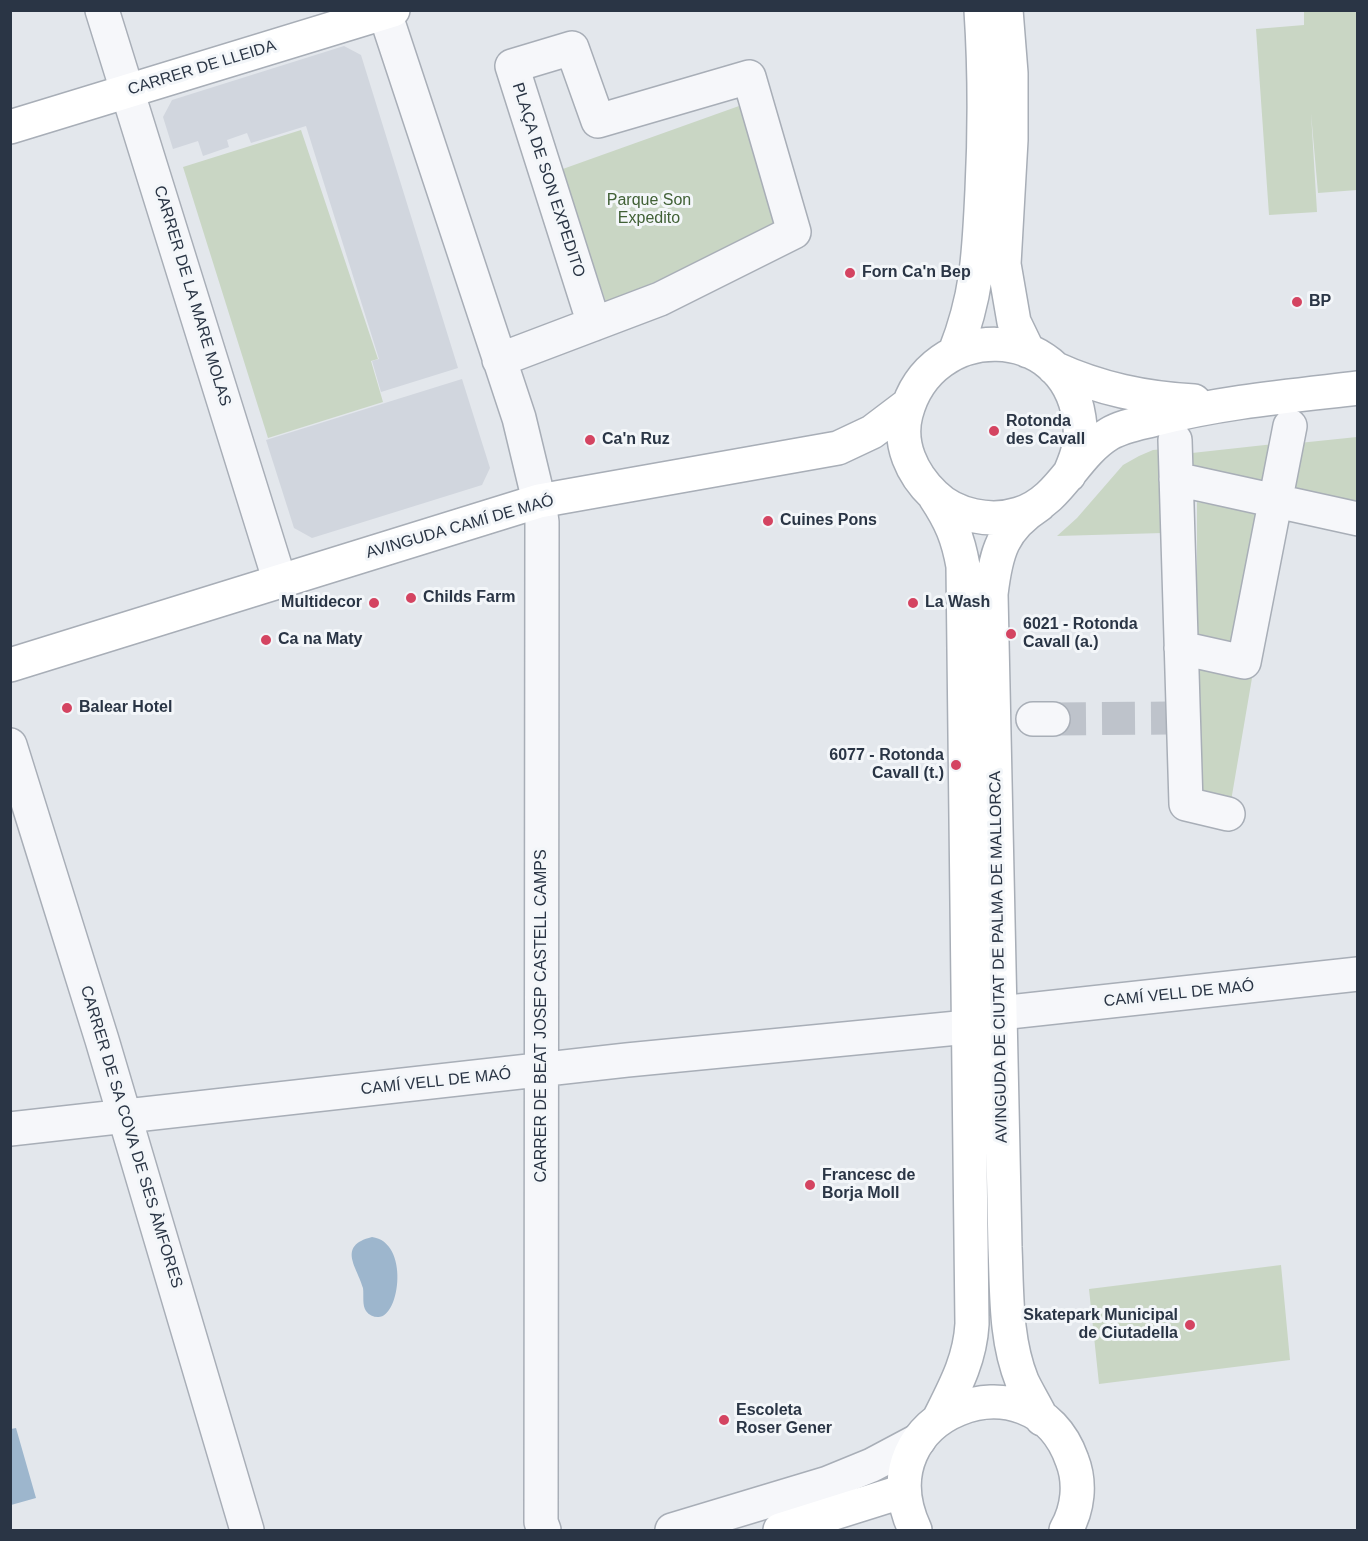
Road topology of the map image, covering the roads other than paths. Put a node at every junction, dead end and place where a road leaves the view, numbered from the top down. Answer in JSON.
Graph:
{"nodes":[{"id":1,"x":102,"y":10,"type":"edge"},
{"id":2,"x":981,"y":10,"type":"edge"},
{"id":3,"x":1006,"y":10,"type":"edge"},
{"id":4,"x":388,"y":11,"type":"edge"},
{"id":5,"x":128,"y":91,"type":"junction"},
{"id":6,"x":10,"y":127,"type":"edge"},
{"id":7,"x":594,"y":324,"type":"junction"},
{"id":8,"x":955,"y":352,"type":"junction"},
{"id":9,"x":1041,"y":359,"type":"junction"},
{"id":10,"x":499,"y":360,"type":"junction"},
{"id":11,"x":1358,"y":388,"type":"edge"},
{"id":12,"x":1232,"y":402,"type":"junction"},
{"id":13,"x":909,"y":404,"type":"junction"},
{"id":14,"x":1290,"y":426,"type":"dead end"},
{"id":15,"x":1175,"y":441,"type":"dead end"},
{"id":16,"x":1069,"y":475,"type":"junction"},
{"id":17,"x":1176,"y":479,"type":"junction"},
{"id":18,"x":935,"y":497,"type":"junction"},
{"id":19,"x":1275,"y":500,"type":"junction"},
{"id":20,"x":539,"y":501,"type":"junction"},
{"id":21,"x":1039,"y":505,"type":"junction"},
{"id":22,"x":1358,"y":519,"type":"edge"},
{"id":23,"x":280,"y":582,"type":"junction"},
{"id":24,"x":1181,"y":648,"type":"junction"},
{"id":25,"x":10,"y":665,"type":"edge"},
{"id":26,"x":10,"y":745,"type":"edge"},
{"id":27,"x":1228,"y":813,"type":"dead end"},
{"id":28,"x":1358,"y":974,"type":"edge"},
{"id":29,"x":999,"y":1013,"type":"junction"},
{"id":30,"x":968,"y":1027,"type":"junction"},
{"id":31,"x":543,"y":1071,"type":"junction"},
{"id":32,"x":124,"y":1116,"type":"junction"},
{"id":33,"x":10,"y":1129,"type":"edge"},
{"id":34,"x":1042,"y":1419,"type":"junction"},
{"id":35,"x":929,"y":1430,"type":"junction"},
{"id":36,"x":904,"y":1491,"type":"junction"},
{"id":37,"x":247,"y":1530,"type":"edge"},
{"id":38,"x":544,"y":1530,"type":"edge"},
{"id":39,"x":672,"y":1530,"type":"edge"},
{"id":40,"x":780,"y":1530,"type":"edge"},
{"id":41,"x":915,"y":1530,"type":"edge"},
{"id":42,"x":1066,"y":1530,"type":"edge"}],
"edges":[{"from":1,"to":5,"type":"street","name":"CARRER DE LA MARE MOLAS"},
{"from":2,"to":8,"type":"street"},
{"from":3,"to":9,"type":"street"},
{"from":4,"to":5,"type":"street","name":"CARRER DE LLEIDA"},
{"from":4,"to":10,"type":"street","name":"CARRER DE BEAT JOSEP CASTELL CAMPS"},
{"from":5,"to":6,"type":"street","name":"CARRER DE LLEIDA"},
{"from":5,"to":23,"type":"street","name":"CARRER DE LA MARE MOLAS"},
{"from":7,"to":7,"type":"street","name":"PLAÇA DE SON EXPEDITO"},
{"from":7,"to":10,"type":"street","name":"PLAÇA DE SON EXPEDITO"},
{"from":8,"to":9,"type":"street"},
{"from":8,"to":13,"type":"street"},
{"from":9,"to":12,"type":"street"},
{"from":9,"to":16,"type":"street"},
{"from":10,"to":20,"type":"street","name":"CARRER DE BEAT JOSEP CASTELL CAMPS"},
{"from":11,"to":12,"type":"street"},
{"from":12,"to":16,"type":"street"},
{"from":13,"to":18,"type":"street"},
{"from":13,"to":20,"type":"street","name":"AVINGUDA CAMÍ DE MAÓ"},
{"from":14,"to":19,"type":"street"},
{"from":15,"to":17,"type":"street"},
{"from":16,"to":21,"type":"street"},
{"from":17,"to":19,"type":"street"},
{"from":17,"to":24,"type":"street"},
{"from":18,"to":21,"type":"street"},
{"from":18,"to":30,"type":"street","name":"AVINGUDA DE CIUTAT DE PALMA DE MALLORCA"},
{"from":19,"to":22,"type":"street"},
{"from":19,"to":24,"type":"street"},
{"from":20,"to":23,"type":"street","name":"AVINGUDA CAMÍ DE MAÓ"},
{"from":20,"to":31,"type":"street","name":"CARRER DE BEAT JOSEP CASTELL CAMPS"},
{"from":21,"to":29,"type":"street","name":"AVINGUDA DE CIUTAT DE PALMA DE MALLORCA"},
{"from":23,"to":25,"type":"street","name":"AVINGUDA CAMÍ DE MAÓ"},
{"from":24,"to":27,"type":"street"},
{"from":26,"to":32,"type":"street","name":"CARRER DE SA COVA DE SES ÀMFORES"},
{"from":28,"to":29,"type":"street","name":"CAMÍ VELL DE MAÓ"},
{"from":29,"to":34,"type":"street","name":"AVINGUDA DE CIUTAT DE PALMA DE MALLORCA"},
{"from":30,"to":31,"type":"street","name":"CAMÍ VELL DE MAÓ"},
{"from":30,"to":35,"type":"street","name":"AVINGUDA DE CIUTAT DE PALMA DE MALLORCA"},
{"from":31,"to":32,"type":"street","name":"CAMÍ VELL DE MAÓ"},
{"from":31,"to":38,"type":"street","name":"CARRER DE BEAT JOSEP CASTELL CAMPS"},
{"from":32,"to":33,"type":"street","name":"CAMÍ VELL DE MAÓ"},
{"from":32,"to":37,"type":"street","name":"CARRER DE SA COVA DE SES ÀMFORES"},
{"from":34,"to":35,"type":"street"},
{"from":34,"to":42,"type":"street"},
{"from":35,"to":36,"type":"street","name":"AVINGUDA DE CIUTAT DE PALMA DE MALLORCA"},
{"from":35,"to":39,"type":"street"},
{"from":36,"to":40,"type":"street"},
{"from":36,"to":41,"type":"street"}]}
